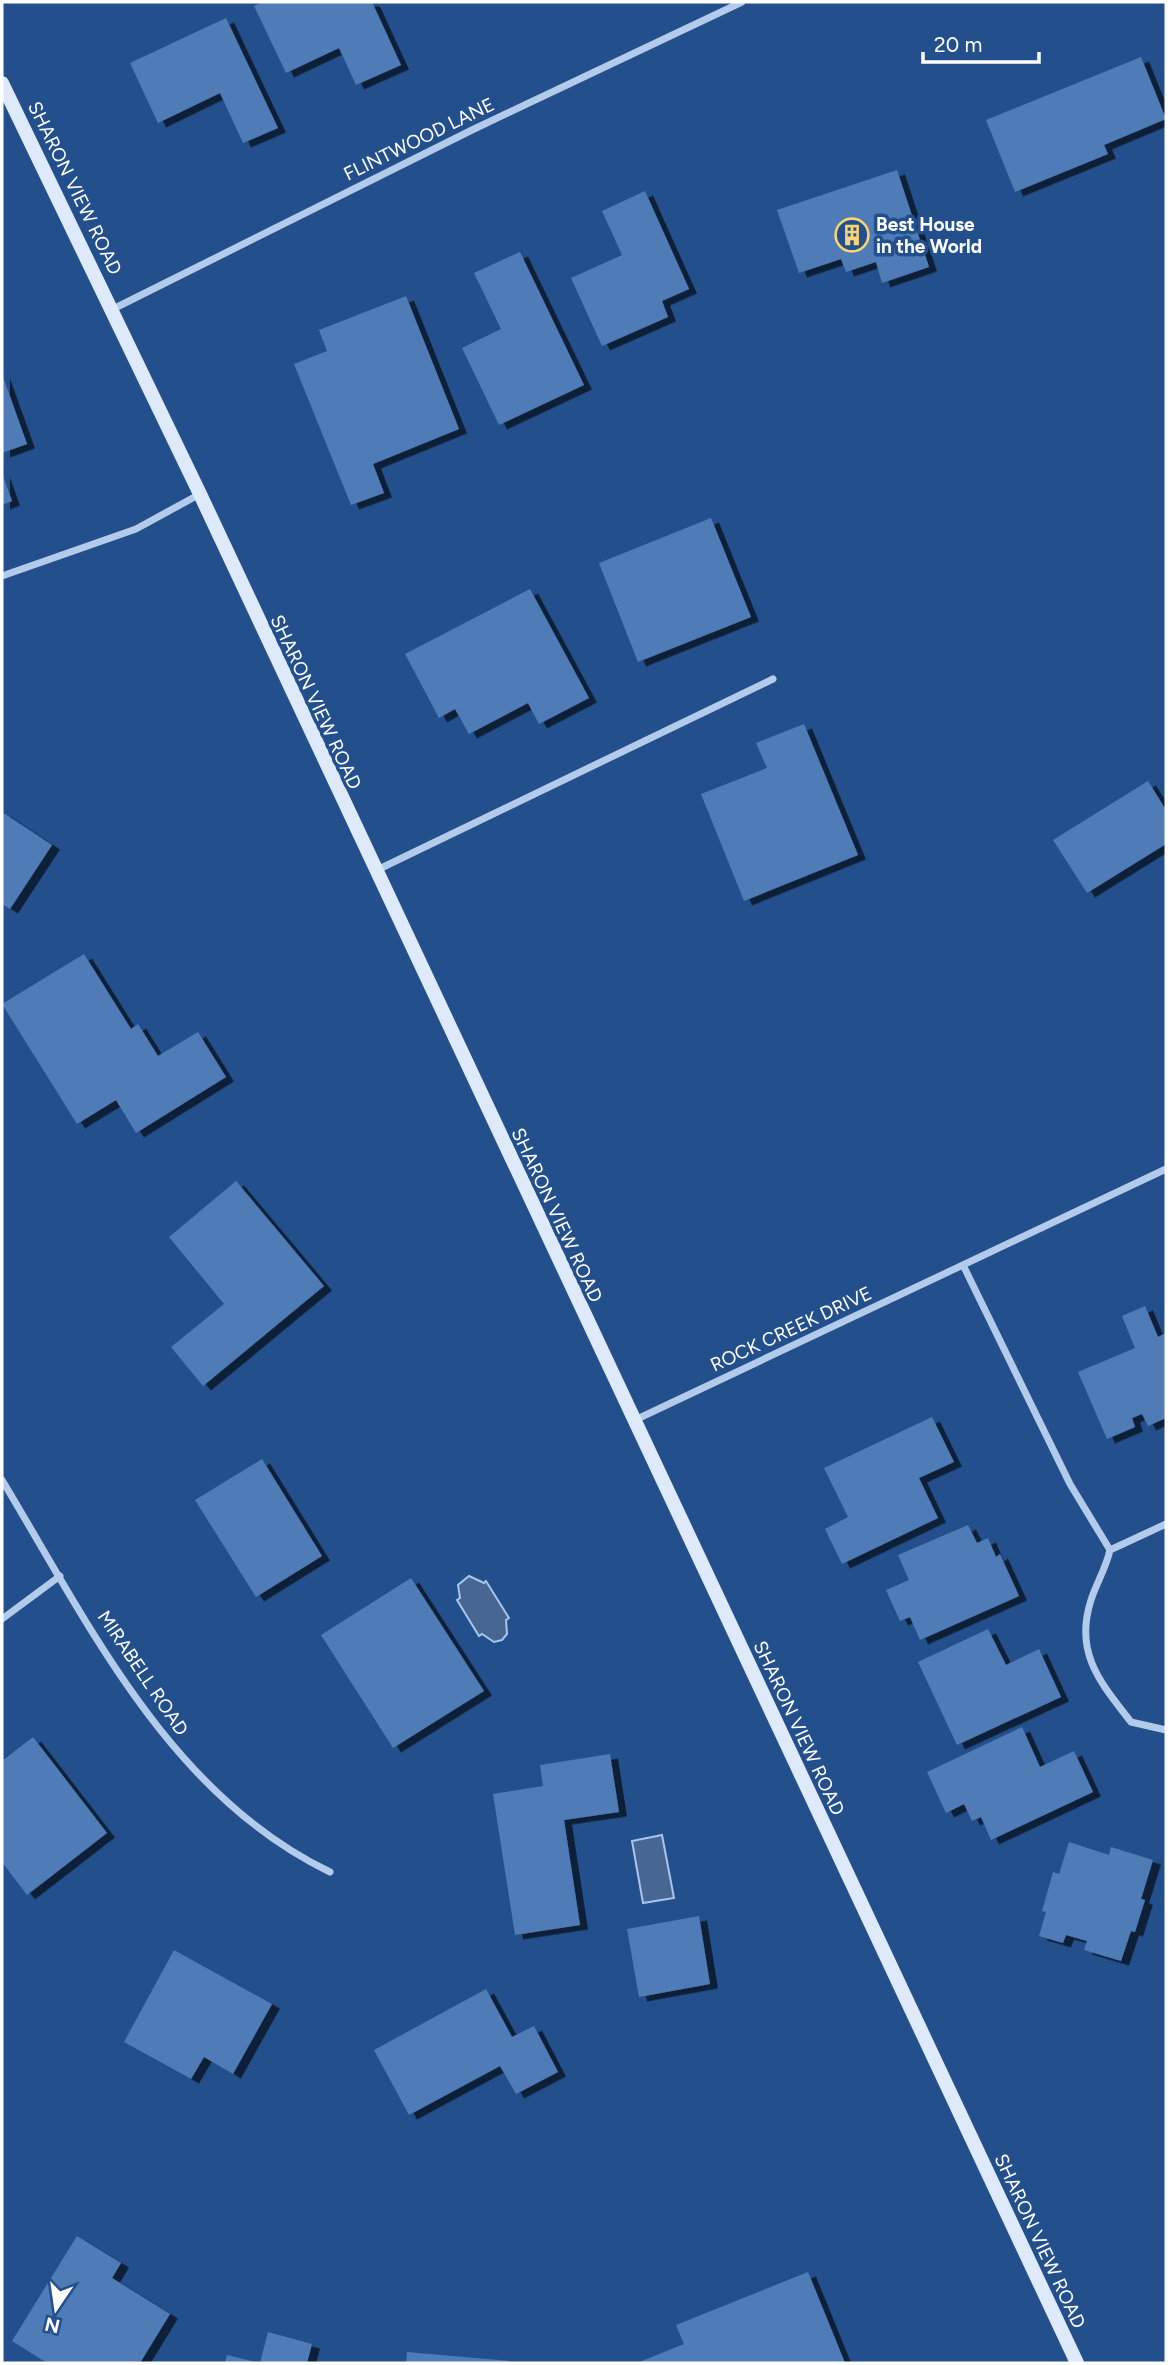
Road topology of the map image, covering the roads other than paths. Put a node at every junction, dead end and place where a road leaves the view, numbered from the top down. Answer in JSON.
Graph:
{"nodes":[{"id":1,"x":742,"y":2,"type":"edge"},
{"id":2,"x":2,"y":83,"type":"edge"},
{"id":3,"x":113,"y":309,"type":"junction"},
{"id":4,"x":200,"y":494,"type":"junction"},
{"id":5,"x":2,"y":576,"type":"edge"},
{"id":6,"x":773,"y":679,"type":"dead end"},
{"id":7,"x":374,"y":872,"type":"junction"},
{"id":8,"x":1166,"y":1169,"type":"edge"},
{"id":9,"x":962,"y":1265,"type":"junction"},
{"id":10,"x":633,"y":1421,"type":"junction"},
{"id":11,"x":2,"y":1480,"type":"edge"},
{"id":12,"x":1166,"y":1524,"type":"edge"},
{"id":13,"x":1111,"y":1549,"type":"junction"},
{"id":14,"x":60,"y":1576,"type":"junction"},
{"id":15,"x":2,"y":1619,"type":"edge"},
{"id":16,"x":1166,"y":1730,"type":"edge"},
{"id":17,"x":330,"y":1872,"type":"dead end"},
{"id":18,"x":1077,"y":2363,"type":"edge"}],
"edges":[{"from":1,"to":3,"type":"street","name":"FLINTWOOD LANE"},
{"from":2,"to":3,"type":"street","name":"SHARON VIEW ROAD"},
{"from":3,"to":4,"type":"street","name":"SHARON VIEW ROAD"},
{"from":4,"to":5,"type":"street"},
{"from":4,"to":7,"type":"street","name":"SHARON VIEW ROAD"},
{"from":6,"to":7,"type":"street"},
{"from":7,"to":10,"type":"street","name":"SHARON VIEW ROAD"},
{"from":8,"to":9,"type":"street","name":"ROCK CREEK DRIVE"},
{"from":9,"to":10,"type":"street","name":"ROCK CREEK DRIVE"},
{"from":9,"to":13,"type":"street"},
{"from":10,"to":18,"type":"street","name":"SHARON VIEW ROAD"},
{"from":11,"to":14,"type":"street","name":"MIRABELL ROAD"},
{"from":12,"to":13,"type":"street"},
{"from":13,"to":16,"type":"street"},
{"from":14,"to":15,"type":"street"},
{"from":14,"to":17,"type":"street","name":"MIRABELL ROAD"}]}
